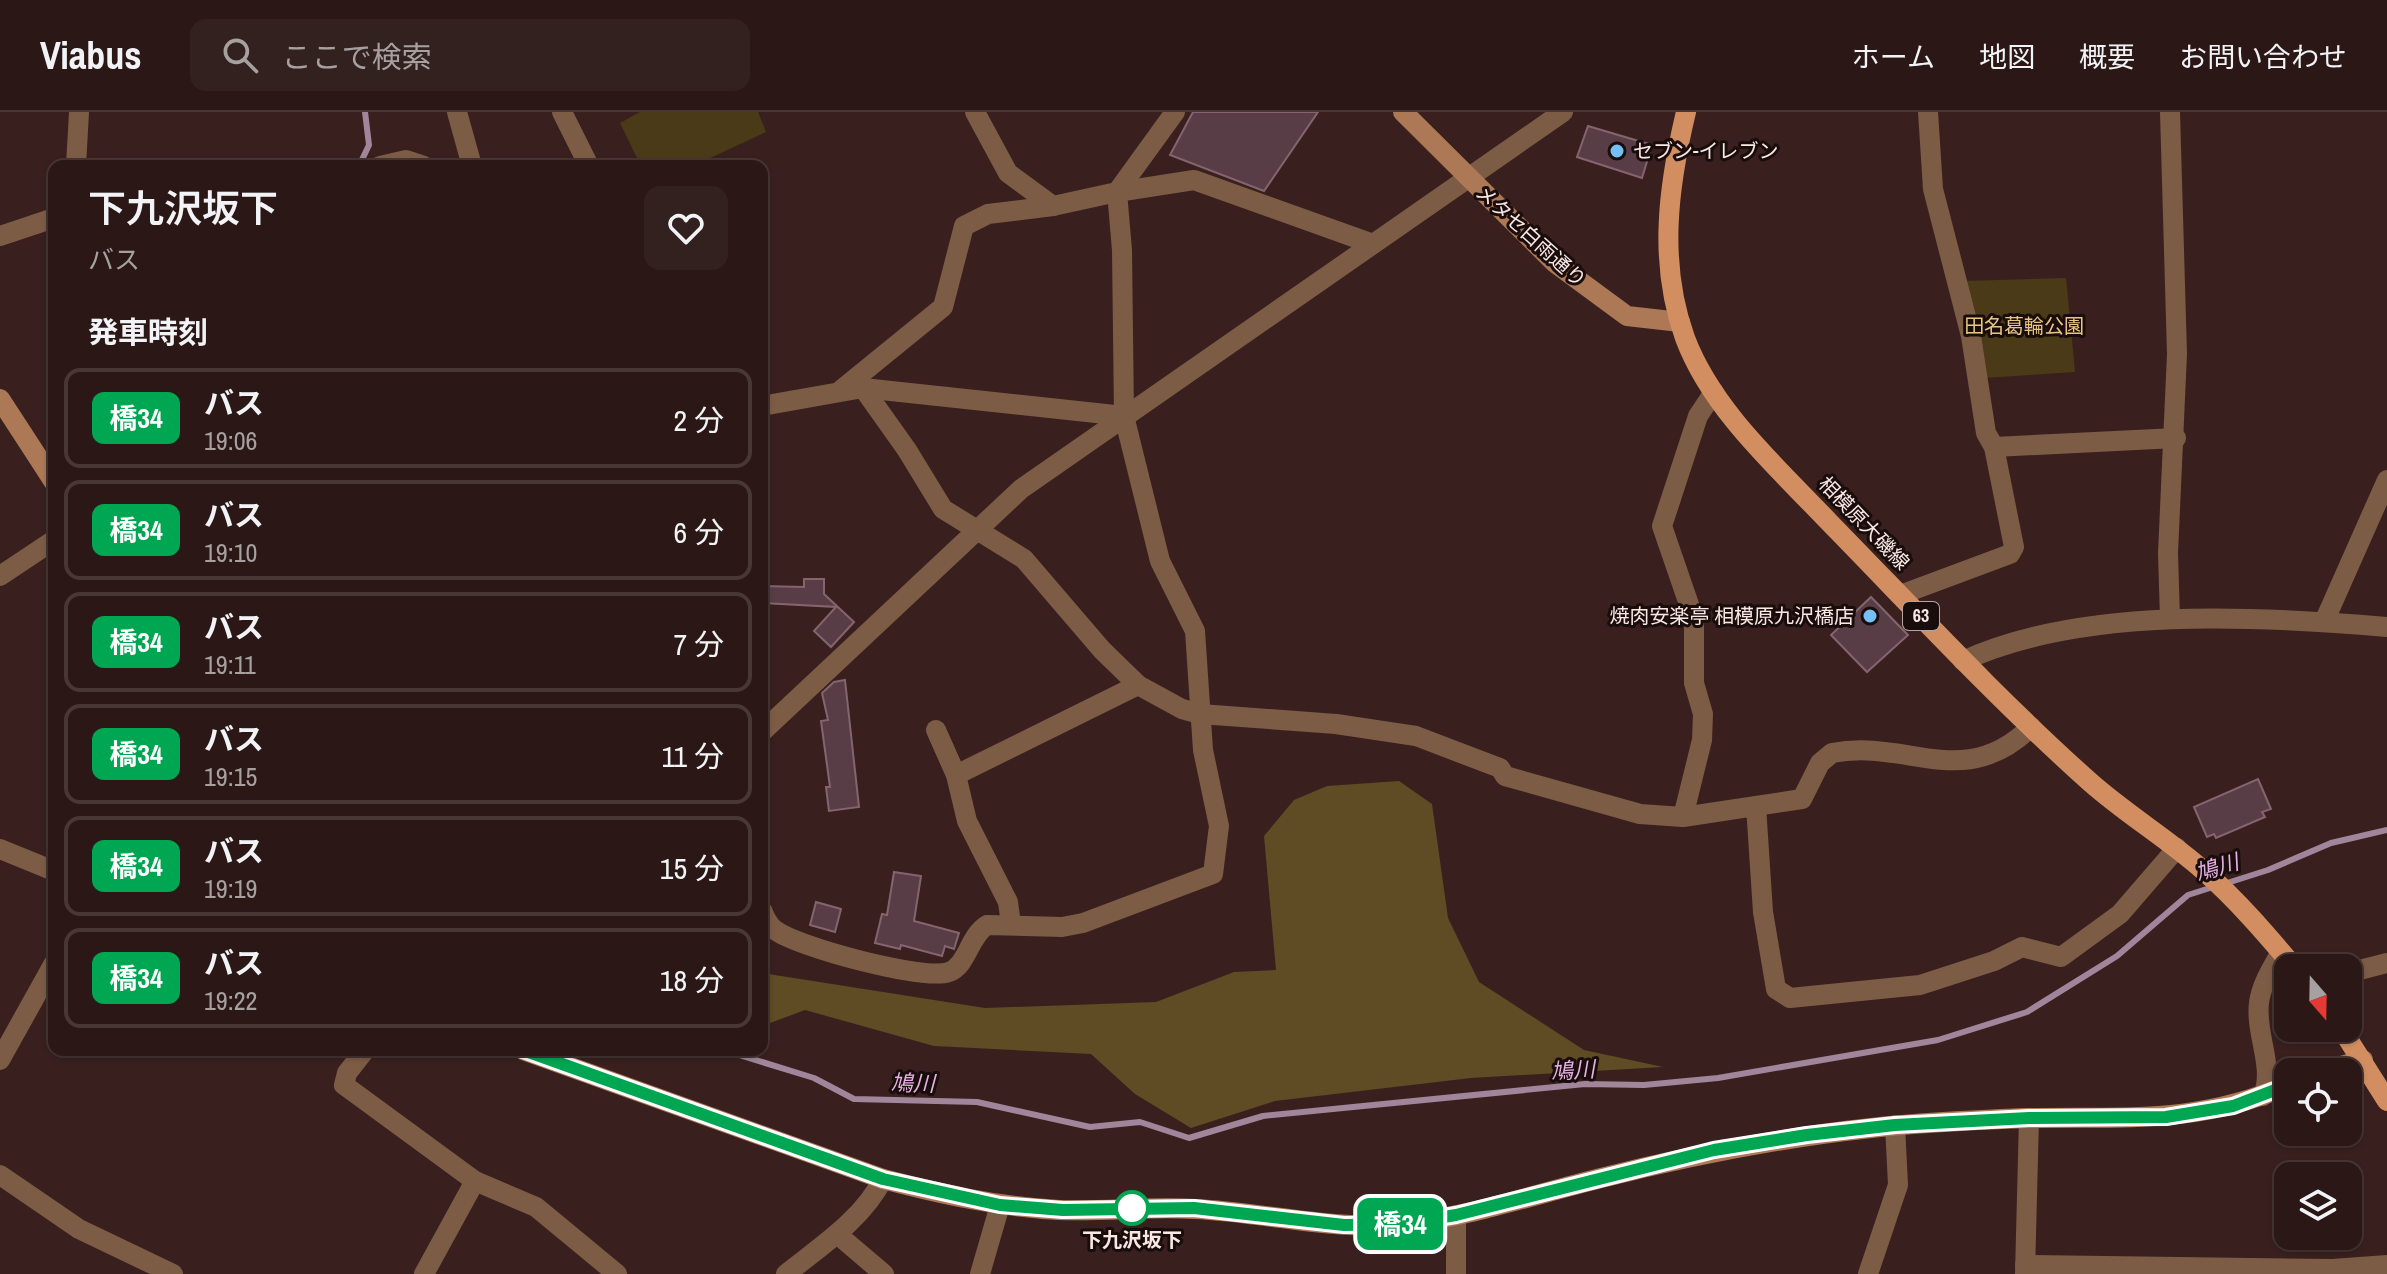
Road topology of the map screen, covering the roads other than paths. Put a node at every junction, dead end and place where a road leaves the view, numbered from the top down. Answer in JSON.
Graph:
{"nodes":[{"id":1,"x":79,"y":112,"type":"edge"},
{"id":2,"x":457,"y":112,"type":"edge"},
{"id":3,"x":562,"y":112,"type":"edge"},
{"id":4,"x":975,"y":112,"type":"edge"},
{"id":5,"x":1175,"y":112,"type":"edge"},
{"id":6,"x":1403,"y":112,"type":"edge"},
{"id":7,"x":1563,"y":112,"type":"edge"},
{"id":8,"x":1686,"y":112,"type":"edge"},
{"id":9,"x":1928,"y":112,"type":"edge"},
{"id":10,"x":2170,"y":112,"type":"edge"},
{"id":11,"x":76,"y":160,"type":"edge"},
{"id":12,"x":470,"y":160,"type":"edge"},
{"id":13,"x":586,"y":160,"type":"edge"},
{"id":14,"x":1468,"y":179,"type":"junction"},
{"id":15,"x":1117,"y":192,"type":"junction"},
{"id":16,"x":1053,"y":206,"type":"junction"},
{"id":17,"x":48,"y":220,"type":"edge"},
{"id":18,"x":0,"y":236,"type":"edge"},
{"id":19,"x":1373,"y":244,"type":"junction"},
{"id":20,"x":1680,"y":322,"type":"junction"},
{"id":21,"x":863,"y":388,"type":"junction"},
{"id":22,"x":1714,"y":392,"type":"junction"},
{"id":23,"x":838,"y":393,"type":"junction"},
{"id":24,"x":0,"y":399,"type":"edge"},
{"id":25,"x":768,"y":405,"type":"edge"},
{"id":26,"x":1124,"y":416,"type":"junction"},
{"id":27,"x":2176,"y":438,"type":"junction"},
{"id":28,"x":1994,"y":447,"type":"junction"},
{"id":29,"x":48,"y":473,"type":"edge"},
{"id":30,"x":2387,"y":480,"type":"edge"},
{"id":31,"x":976,"y":529,"type":"junction"},
{"id":32,"x":48,"y":544,"type":"edge"},
{"id":33,"x":0,"y":576,"type":"edge"},
{"id":34,"x":1900,"y":595,"type":"junction"},
{"id":35,"x":2170,"y":619,"type":"junction"},
{"id":36,"x":2324,"y":622,"type":"junction"},
{"id":37,"x":2387,"y":627,"type":"edge"},
{"id":38,"x":1963,"y":661,"type":"junction"},
{"id":39,"x":1138,"y":685,"type":"junction"},
{"id":40,"x":1200,"y":714,"type":"junction"},
{"id":41,"x":768,"y":726,"type":"edge"},
{"id":42,"x":2031,"y":727,"type":"junction"},
{"id":43,"x":936,"y":730,"type":"dead end"},
{"id":44,"x":956,"y":775,"type":"junction"},
{"id":45,"x":1756,"y":806,"type":"junction"},
{"id":46,"x":1683,"y":817,"type":"junction"},
{"id":47,"x":2177,"y":848,"type":"junction"},
{"id":48,"x":0,"y":849,"type":"edge"},
{"id":49,"x":48,"y":869,"type":"edge"},
{"id":50,"x":768,"y":921,"type":"edge"},
{"id":51,"x":1011,"y":924,"type":"junction"},
{"id":52,"x":2283,"y":954,"type":"edge"},
{"id":53,"x":2387,"y":963,"type":"edge"},
{"id":54,"x":2362,"y":969,"type":"edge"},
{"id":55,"x":2274,"y":973,"type":"edge"},
{"id":56,"x":48,"y":974,"type":"edge"},
{"id":57,"x":2351,"y":1042,"type":"edge"},
{"id":58,"x":360,"y":1056,"type":"edge"},
{"id":59,"x":540,"y":1056,"type":"edge"},
{"id":60,"x":0,"y":1060,"type":"edge"},
{"id":61,"x":2363,"y":1060,"type":"joint"},
{"id":62,"x":2384,"y":1090,"type":"edge"},
{"id":63,"x":2274,"y":1091,"type":"edge"},
{"id":64,"x":2263,"y":1096,"type":"junction"},
{"id":65,"x":2029,"y":1118,"type":"junction"},
{"id":66,"x":1895,"y":1125,"type":"junction"},
{"id":67,"x":0,"y":1175,"type":"edge"},
{"id":68,"x":883,"y":1179,"type":"junction"},
{"id":69,"x":475,"y":1181,"type":"junction"},
{"id":70,"x":1000,"y":1205,"type":"junction"},
{"id":71,"x":1456,"y":1215,"type":"junction"},
{"id":72,"x":837,"y":1234,"type":"junction"},
{"id":73,"x":2387,"y":1265,"type":"edge"},
{"id":74,"x":2025,"y":1269,"type":"edge"},
{"id":75,"x":873,"y":1271,"type":"edge"},
{"id":76,"x":2333,"y":1272,"type":"edge"},
{"id":77,"x":173,"y":1274,"type":"edge"},
{"id":78,"x":424,"y":1274,"type":"edge"},
{"id":79,"x":617,"y":1274,"type":"edge"},
{"id":80,"x":786,"y":1274,"type":"edge"},
{"id":81,"x":980,"y":1274,"type":"edge"},
{"id":82,"x":1456,"y":1274,"type":"edge"},
{"id":83,"x":1868,"y":1274,"type":"edge"}],
"edges":[{"from":1,"to":11,"type":"street"},
{"from":2,"to":12,"type":"street"},
{"from":3,"to":13,"type":"street"},
{"from":4,"to":16,"type":"street"},
{"from":5,"to":15,"type":"street"},
{"from":6,"to":14,"type":"main road","name":"メタセ白雨通り"},
{"from":7,"to":14,"type":"street"},
{"from":8,"to":20,"type":"main road","name":"相模原大磯線","number":"63"},
{"from":9,"to":28,"type":"street"},
{"from":10,"to":27,"type":"street"},
{"from":14,"to":19,"type":"street"},
{"from":14,"to":20,"type":"main road","name":"メタセ白雨通り"},
{"from":15,"to":16,"type":"street"},
{"from":15,"to":19,"type":"street"},
{"from":15,"to":26,"type":"street"},
{"from":16,"to":23,"type":"street"},
{"from":17,"to":18,"type":"street"},
{"from":19,"to":26,"type":"street"},
{"from":20,"to":22,"type":"main road","name":"相模原大磯線","number":"63"},
{"from":21,"to":23,"type":"street"},
{"from":21,"to":26,"type":"street"},
{"from":21,"to":31,"type":"street"},
{"from":22,"to":34,"type":"main road","name":"相模原大磯線","number":"63"},
{"from":22,"to":46,"type":"street"},
{"from":23,"to":25,"type":"street"},
{"from":24,"to":29,"type":"main road"},
{"from":26,"to":31,"type":"street"},
{"from":26,"to":40,"type":"street"},
{"from":27,"to":28,"type":"street"},
{"from":27,"to":35,"type":"street"},
{"from":28,"to":34,"type":"street"},
{"from":30,"to":36,"type":"street"},
{"from":31,"to":39,"type":"street"},
{"from":31,"to":41,"type":"street"},
{"from":32,"to":33,"type":"street"},
{"from":34,"to":38,"type":"main road","name":"相模原大磯線","number":"63"},
{"from":35,"to":36,"type":"street"},
{"from":35,"to":38,"type":"street"},
{"from":36,"to":37,"type":"street"},
{"from":38,"to":42,"type":"main road","name":"相模原大磯線","number":"63"},
{"from":39,"to":40,"type":"street"},
{"from":39,"to":44,"type":"street"},
{"from":40,"to":46,"type":"street"},
{"from":40,"to":51,"type":"street"},
{"from":42,"to":45,"type":"street"},
{"from":42,"to":47,"type":"main road","name":"相模原大磯線","number":"63"},
{"from":43,"to":44,"type":"street"},
{"from":44,"to":51,"type":"street"},
{"from":45,"to":46,"type":"street"},
{"from":45,"to":47,"type":"street"},
{"from":47,"to":52,"type":"main road","name":"相模原大磯線","number":"63"},
{"from":48,"to":49,"type":"street"},
{"from":50,"to":51,"type":"street"},
{"from":53,"to":54,"type":"street"},
{"from":55,"to":64,"type":"street"},
{"from":56,"to":60,"type":"street"},
{"from":57,"to":61,"type":"main road"},
{"from":58,"to":69,"type":"street"},
{"from":59,"to":68,"type":"main road"},
{"from":61,"to":62,"type":"main road"},
{"from":63,"to":64,"type":"main road"},
{"from":64,"to":65,"type":"main road"},
{"from":65,"to":66,"type":"main road"},
{"from":65,"to":74,"type":"street"},
{"from":66,"to":71,"type":"main road"},
{"from":66,"to":83,"type":"street"},
{"from":67,"to":77,"type":"street"},
{"from":68,"to":70,"type":"main road"},
{"from":68,"to":72,"type":"street"},
{"from":69,"to":78,"type":"street"},
{"from":69,"to":79,"type":"street"},
{"from":70,"to":71,"type":"main road"},
{"from":70,"to":81,"type":"street"},
{"from":71,"to":82,"type":"street"},
{"from":72,"to":75,"type":"street"},
{"from":72,"to":80,"type":"street"},
{"from":73,"to":76,"type":"street"},
{"from":74,"to":76,"type":"street"}]}
